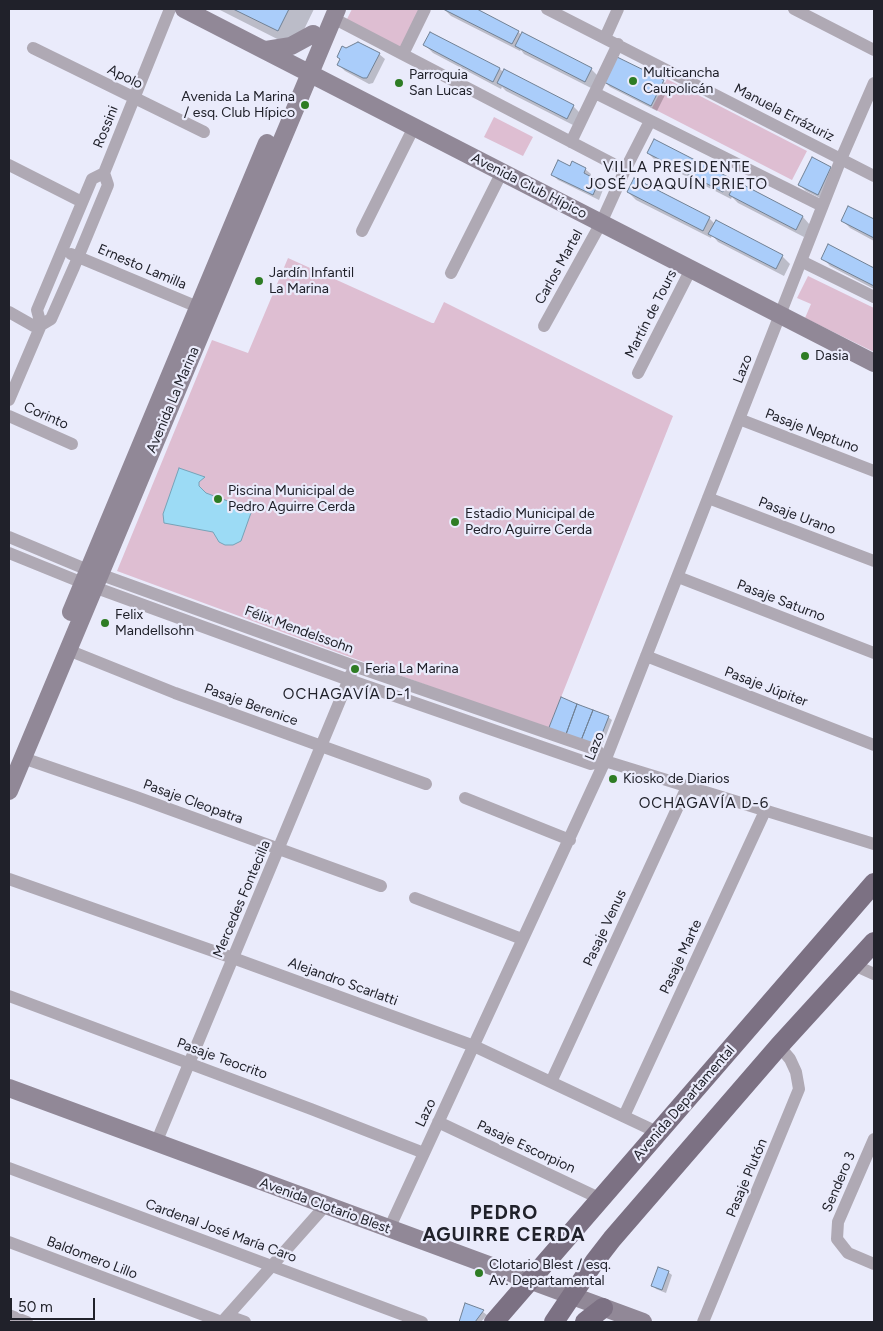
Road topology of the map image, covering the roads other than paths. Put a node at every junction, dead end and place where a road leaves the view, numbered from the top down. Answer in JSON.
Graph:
{"nodes":[{"id":1,"x":170,"y":9,"type":"edge"},
{"id":2,"x":184,"y":9,"type":"edge"},
{"id":3,"x":425,"y":9,"type":"edge"},
{"id":4,"x":547,"y":9,"type":"edge"},
{"id":5,"x":618,"y":9,"type":"edge"},
{"id":6,"x":794,"y":9,"type":"edge"},
{"id":7,"x":331,"y":12,"type":"edge"},
{"id":8,"x":313,"y":34,"type":"junction"},
{"id":9,"x":605,"y":38,"type":"junction"},
{"id":10,"x":618,"y":44,"type":"junction"},
{"id":11,"x":33,"y":48,"type":"dead end"},
{"id":12,"x":266,"y":50,"type":"junction"},
{"id":13,"x":874,"y":50,"type":"edge"},
{"id":14,"x":403,"y":54,"type":"junction"},
{"id":15,"x":304,"y":70,"type":"junction"},
{"id":16,"x":874,"y":83,"type":"edge"},
{"id":17,"x":595,"y":93,"type":"junction"},
{"id":18,"x":134,"y":98,"type":"junction"},
{"id":19,"x":650,"y":121,"type":"junction"},
{"id":20,"x":414,"y":127,"type":"junction"},
{"id":21,"x":204,"y":132,"type":"dead end"},
{"id":22,"x":571,"y":142,"type":"junction"},
{"id":23,"x":841,"y":159,"type":"junction"},
{"id":24,"x":9,"y":165,"type":"edge"},
{"id":25,"x":625,"y":170,"type":"junction"},
{"id":26,"x":104,"y":172,"type":"junction"},
{"id":27,"x":502,"y":172,"type":"junction"},
{"id":28,"x":874,"y":176,"type":"edge"},
{"id":29,"x":82,"y":202,"type":"junction"},
{"id":30,"x":822,"y":206,"type":"junction"},
{"id":31,"x":601,"y":223,"type":"junction"},
{"id":32,"x":362,"y":231,"type":"dead end"},
{"id":33,"x":63,"y":249,"type":"junction"},
{"id":34,"x":78,"y":257,"type":"junction"},
{"id":35,"x":801,"y":261,"type":"junction"},
{"id":36,"x":691,"y":269,"type":"junction"},
{"id":37,"x":451,"y":273,"type":"dead end"},
{"id":38,"x":874,"y":297,"type":"edge"},
{"id":39,"x":203,"y":310,"type":"junction"},
{"id":40,"x":9,"y":312,"type":"edge"},
{"id":41,"x":780,"y":315,"type":"junction"},
{"id":42,"x":544,"y":326,"type":"dead end"},
{"id":43,"x":40,"y":327,"type":"junction"},
{"id":44,"x":874,"y":363,"type":"edge"},
{"id":45,"x":638,"y":372,"type":"dead end"},
{"id":46,"x":9,"y":400,"type":"edge"},
{"id":47,"x":9,"y":416,"type":"edge"},
{"id":48,"x":739,"y":419,"type":"junction"},
{"id":49,"x":72,"y":444,"type":"dead end"},
{"id":50,"x":874,"y":471,"type":"edge"},
{"id":51,"x":708,"y":498,"type":"junction"},
{"id":52,"x":9,"y":537,"type":"edge"},
{"id":53,"x":9,"y":553,"type":"edge"},
{"id":54,"x":874,"y":561,"type":"edge"},
{"id":55,"x":678,"y":577,"type":"junction"},
{"id":56,"x":91,"y":579,"type":"junction"},
{"id":57,"x":68,"y":650,"type":"junction"},
{"id":58,"x":874,"y":653,"type":"edge"},
{"id":59,"x":646,"y":656,"type":"junction"},
{"id":60,"x":354,"y":666,"type":"junction"},
{"id":61,"x":349,"y":680,"type":"junction"},
{"id":62,"x":42,"y":696,"type":"junction"},
{"id":63,"x":874,"y":745,"type":"edge"},
{"id":64,"x":322,"y":746,"type":"junction"},
{"id":65,"x":16,"y":760,"type":"edge"},
{"id":66,"x":605,"y":761,"type":"junction"},
{"id":67,"x":426,"y":784,"type":"dead end"},
{"id":68,"x":687,"y":787,"type":"junction"},
{"id":69,"x":9,"y":792,"type":"edge"},
{"id":70,"x":465,"y":798,"type":"dead end"},
{"id":71,"x":765,"y":811,"type":"junction"},
{"id":72,"x":570,"y":840,"type":"junction"},
{"id":73,"x":874,"y":844,"type":"edge"},
{"id":74,"x":279,"y":849,"type":"junction"},
{"id":75,"x":9,"y":879,"type":"edge"},
{"id":76,"x":874,"y":883,"type":"edge"},
{"id":77,"x":381,"y":886,"type":"dead end"},
{"id":78,"x":415,"y":898,"type":"dead end"},
{"id":79,"x":522,"y":938,"type":"junction"},
{"id":80,"x":874,"y":942,"type":"edge"},
{"id":81,"x":233,"y":958,"type":"junction"},
{"id":82,"x":854,"y":965,"type":"junction"},
{"id":83,"x":874,"y":974,"type":"edge"},
{"id":84,"x":9,"y":996,"type":"edge"},
{"id":85,"x":474,"y":1046,"type":"junction"},
{"id":86,"x":779,"y":1046,"type":"junction"},
{"id":87,"x":190,"y":1063,"type":"junction"},
{"id":88,"x":551,"y":1082,"type":"junction"},
{"id":89,"x":9,"y":1088,"type":"edge"},
{"id":90,"x":624,"y":1116,"type":"junction"},
{"id":91,"x":438,"y":1122,"type":"junction"},
{"id":92,"x":658,"y":1133,"type":"junction"},
{"id":93,"x":874,"y":1139,"type":"edge"},
{"id":94,"x":156,"y":1143,"type":"junction"},
{"id":95,"x":424,"y":1153,"type":"junction"},
{"id":96,"x":9,"y":1168,"type":"edge"},
{"id":97,"x":601,"y":1199,"type":"junction"},
{"id":98,"x":325,"y":1206,"type":"junction"},
{"id":99,"x":389,"y":1229,"type":"junction"},
{"id":100,"x":9,"y":1242,"type":"edge"},
{"id":101,"x":874,"y":1264,"type":"edge"},
{"id":102,"x":272,"y":1266,"type":"junction"},
{"id":103,"x":530,"y":1281,"type":"junction"},
{"id":104,"x":571,"y":1296,"type":"junction"},
{"id":105,"x":604,"y":1308,"type":"junction"},
{"id":106,"x":9,"y":1316,"type":"edge"},
{"id":107,"x":224,"y":1320,"type":"edge"},
{"id":108,"x":27,"y":1322,"type":"edge"},
{"id":109,"x":245,"y":1322,"type":"edge"},
{"id":110,"x":422,"y":1322,"type":"edge"},
{"id":111,"x":494,"y":1322,"type":"edge"},
{"id":112,"x":554,"y":1322,"type":"edge"},
{"id":113,"x":585,"y":1322,"type":"edge"},
{"id":114,"x":642,"y":1322,"type":"edge"},
{"id":115,"x":703,"y":1322,"type":"edge"}],
"edges":[{"from":1,"to":18,"type":"street","name":"Rossini"},
{"from":2,"to":12,"type":"main road","name":"Avenida Club Hípico"},
{"from":3,"to":14,"type":"street"},
{"from":4,"to":9,"type":"street","name":"Manuela Errázuriz"},
{"from":5,"to":9,"type":"street"},
{"from":6,"to":13,"type":"street"},
{"from":7,"to":8,"type":"main road","name":"Avenida La Marina"},
{"from":7,"to":14,"type":"street"},
{"from":7,"to":15,"type":"main road","name":"Avenida La Marina"},
{"from":8,"to":12,"type":"main road"},
{"from":8,"to":15,"type":"main road","name":"Avenida La Marina"},
{"from":9,"to":10,"type":"street","name":"Manuela Errázuriz"},
{"from":10,"to":17,"type":"street"},
{"from":10,"to":23,"type":"street","name":"Manuela Errázuriz"},
{"from":11,"to":18,"type":"street","name":"Apolo"},
{"from":12,"to":15,"type":"main road","name":"Avenida Club Hípico"},
{"from":14,"to":22,"type":"street"},
{"from":15,"to":20,"type":"main road","name":"Avenida Club Hípico"},
{"from":15,"to":39,"type":"main road","name":"Avenida La Marina"},
{"from":16,"to":23,"type":"street","name":"Lazo"},
{"from":17,"to":19,"type":"street"},
{"from":17,"to":22,"type":"street"},
{"from":18,"to":21,"type":"street","name":"Apolo"},
{"from":18,"to":26,"type":"street","name":"Rossini"},
{"from":19,"to":25,"type":"street","name":"Carlos Martel"},
{"from":19,"to":30,"type":"street"},
{"from":20,"to":27,"type":"main road","name":"Avenida Club Hípico"},
{"from":20,"to":32,"type":"street"},
{"from":22,"to":25,"type":"street"},
{"from":23,"to":28,"type":"street","name":"Manuela Errázuriz"},
{"from":23,"to":30,"type":"street","name":"Lazo"},
{"from":24,"to":29,"type":"street"},
{"from":25,"to":31,"type":"street","name":"Carlos Martel"},
{"from":26,"to":29,"type":"street","name":"Rossini"},
{"from":26,"to":34,"type":"street","name":"Rossini"},
{"from":27,"to":31,"type":"main road","name":"Avenida Club Hípico"},
{"from":27,"to":37,"type":"street"},
{"from":29,"to":33,"type":"street","name":"Rossini"},
{"from":30,"to":35,"type":"street","name":"Lazo"},
{"from":31,"to":36,"type":"main road","name":"Avenida Club Hípico"},
{"from":31,"to":42,"type":"street","name":"Carlos Martel"},
{"from":33,"to":34,"type":"street","name":"Ernesto Lamilla"},
{"from":33,"to":43,"type":"street","name":"Rossini"},
{"from":34,"to":39,"type":"street","name":"Ernesto Lamilla"},
{"from":34,"to":43,"type":"street","name":"Rossini"},
{"from":35,"to":38,"type":"street"},
{"from":35,"to":41,"type":"street","name":"Lazo"},
{"from":36,"to":41,"type":"main road","name":"Avenida Club Hípico"},
{"from":36,"to":45,"type":"street","name":"Martín de Tours"},
{"from":39,"to":56,"type":"main road","name":"Avenida La Marina"},
{"from":40,"to":43,"type":"street"},
{"from":41,"to":44,"type":"main road","name":"Avenida Club Hípico"},
{"from":41,"to":48,"type":"street","name":"Lazo"},
{"from":43,"to":46,"type":"street","name":"Rossini"},
{"from":47,"to":49,"type":"street","name":"Corinto"},
{"from":48,"to":50,"type":"street","name":"Pasaje Neptuno"},
{"from":48,"to":51,"type":"street","name":"Lazo"},
{"from":51,"to":54,"type":"street","name":"Pasaje Urano"},
{"from":51,"to":55,"type":"street","name":"Lazo"},
{"from":52,"to":56,"type":"street","name":"Félix Mendelssohn"},
{"from":53,"to":56,"type":"street","name":"Félix Mendelssohn"},
{"from":55,"to":58,"type":"street","name":"Pasaje Saturno"},
{"from":55,"to":59,"type":"street","name":"Lazo"},
{"from":56,"to":57,"type":"main road","name":"Avenida La Marina"},
{"from":56,"to":60,"type":"street","name":"Félix Mendelssohn"},
{"from":56,"to":61,"type":"street","name":"Félix Mendelssohn"},
{"from":56,"to":62,"type":"main road","name":"Avenida La Marina"},
{"from":57,"to":62,"type":"main road","name":"Avenida La Marina"},
{"from":57,"to":64,"type":"street","name":"Pasaje Berenice"},
{"from":59,"to":63,"type":"street","name":"Pasaje Júpiter"},
{"from":59,"to":66,"type":"street","name":"Lazo"},
{"from":60,"to":61,"type":"street","name":"Mercedes Fontecilla"},
{"from":60,"to":66,"type":"street","name":"Félix Mendelssohn"},
{"from":61,"to":64,"type":"street","name":"Mercedes Fontecilla"},
{"from":61,"to":66,"type":"street","name":"Félix Mendelssohn"},
{"from":62,"to":65,"type":"main road","name":"Avenida La Marina"},
{"from":64,"to":67,"type":"street","name":"Pasaje Berenice"},
{"from":64,"to":74,"type":"street","name":"Mercedes Fontecilla"},
{"from":65,"to":69,"type":"main road","name":"Avenida La Marina"},
{"from":65,"to":74,"type":"street","name":"Pasaje Cleopatra"},
{"from":66,"to":68,"type":"street","name":"Félix Mendelssohn"},
{"from":66,"to":72,"type":"street","name":"Lazo"},
{"from":68,"to":71,"type":"street","name":"Félix Mendelssohn"},
{"from":68,"to":88,"type":"street","name":"Pasaje Venus"},
{"from":70,"to":72,"type":"street"},
{"from":71,"to":73,"type":"street","name":"Félix Mendelssohn"},
{"from":71,"to":90,"type":"street","name":"Pasaje Marte"},
{"from":72,"to":79,"type":"street","name":"Lazo"},
{"from":74,"to":77,"type":"street","name":"Pasaje Cleopatra"},
{"from":74,"to":81,"type":"street","name":"Mercedes Fontecilla"},
{"from":75,"to":81,"type":"street","name":"Alejandro Scarlatti"},
{"from":76,"to":92,"type":"main road","name":"Avenida Departamental"},
{"from":78,"to":79,"type":"street"},
{"from":79,"to":85,"type":"street","name":"Lazo"},
{"from":80,"to":82,"type":"main road"},
{"from":81,"to":85,"type":"street","name":"Alejandro Scarlatti"},
{"from":81,"to":87,"type":"street","name":"Mercedes Fontecilla"},
{"from":82,"to":83,"type":"street"},
{"from":82,"to":86,"type":"main road"},
{"from":84,"to":87,"type":"street","name":"Pasaje Teocrito"},
{"from":85,"to":88,"type":"street","name":"Alejandro Scarlatti"},
{"from":85,"to":91,"type":"street","name":"Lazo"},
{"from":86,"to":104,"type":"main road"},
{"from":86,"to":115,"type":"street","name":"Pasaje Plutón"},
{"from":87,"to":94,"type":"street","name":"Mercedes Fontecilla"},
{"from":87,"to":95,"type":"street","name":"Pasaje Teocrito"},
{"from":88,"to":90,"type":"street","name":"Alejandro Scarlatti"},
{"from":89,"to":94,"type":"main road","name":"Avenida Clotario Blest"},
{"from":90,"to":92,"type":"street","name":"Alejandro Scarlatti"},
{"from":91,"to":95,"type":"street","name":"Lazo"},
{"from":91,"to":97,"type":"street","name":"Pasaje Escorpion"},
{"from":92,"to":97,"type":"main road","name":"Avenida Departamental"},
{"from":93,"to":101,"type":"street","name":"Sendero 3"},
{"from":94,"to":98,"type":"main road","name":"Avenida Clotario Blest"},
{"from":95,"to":99,"type":"street","name":"Lazo"},
{"from":96,"to":102,"type":"street","name":"Cardenal José María Caro"},
{"from":97,"to":103,"type":"main road","name":"Avenida Departamental"},
{"from":98,"to":99,"type":"main road","name":"Avenida Clotario Blest"},
{"from":98,"to":102,"type":"street"},
{"from":99,"to":103,"type":"main road","name":"Avenida Clotario Blest"},
{"from":100,"to":107,"type":"street","name":"Baldomero Lillo"},
{"from":102,"to":107,"type":"street"},
{"from":102,"to":110,"type":"street","name":"Cardenal José María Caro"},
{"from":103,"to":104,"type":"main road","name":"Avenida Clotario Blest"},
{"from":103,"to":111,"type":"main road","name":"Avenida Departamental"},
{"from":104,"to":105,"type":"main road","name":"Avenida Clotario Blest"},
{"from":104,"to":112,"type":"main road"},
{"from":105,"to":113,"type":"main road"},
{"from":105,"to":114,"type":"main road","name":"Avenida Clotario Blest"},
{"from":106,"to":108,"type":"street"},
{"from":107,"to":109,"type":"street","name":"Baldomero Lillo"}]}
